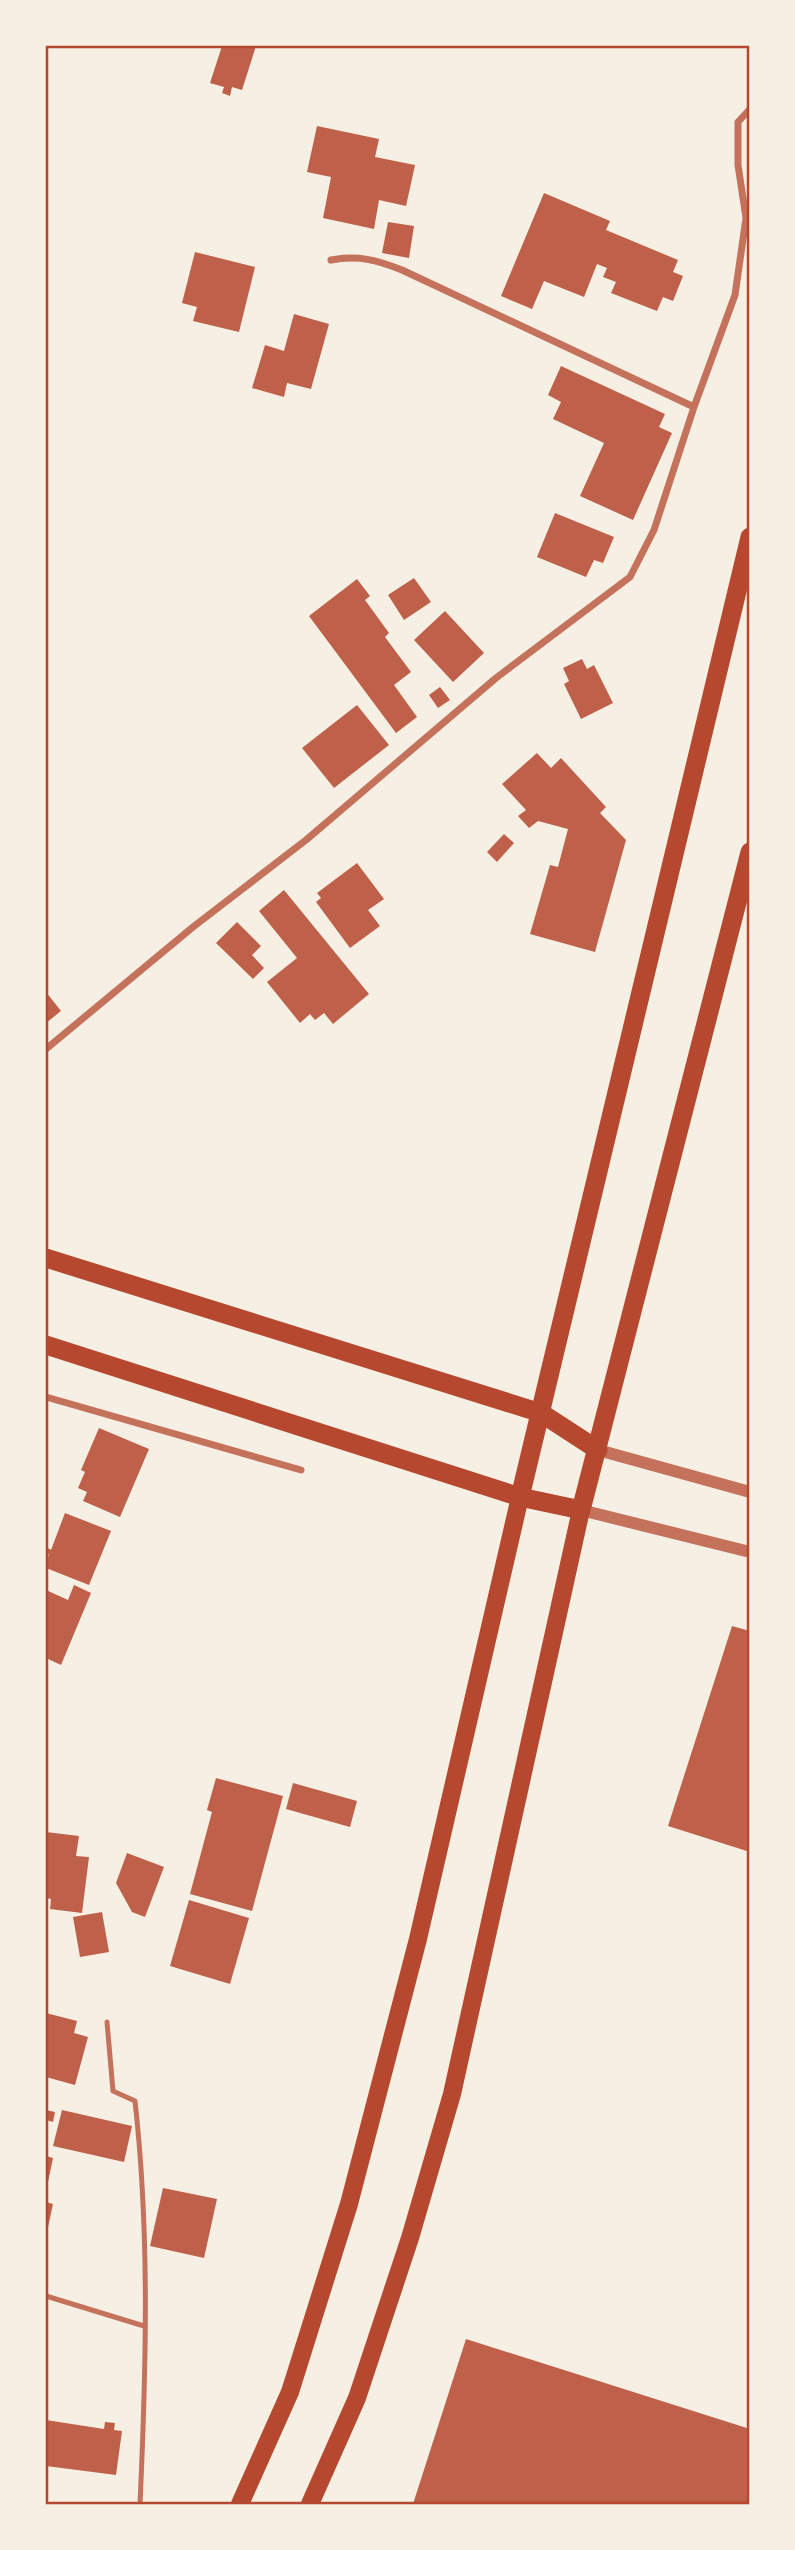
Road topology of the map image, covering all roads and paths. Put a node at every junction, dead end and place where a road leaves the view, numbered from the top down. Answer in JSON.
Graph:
{"nodes":[{"id":1,"x":750,"y":109,"type":"edge"},
{"id":2,"x":331,"y":260,"type":"dead end"},
{"id":3,"x":694,"y":407,"type":"junction"},
{"id":4,"x":750,"y":537,"type":"edge"},
{"id":5,"x":750,"y":852,"type":"edge"},
{"id":6,"x":46,"y":1049,"type":"edge"},
{"id":7,"x":46,"y":1258,"type":"edge"},
{"id":8,"x":46,"y":1345,"type":"edge"},
{"id":9,"x":46,"y":1397,"type":"edge"},
{"id":10,"x":541,"y":1413,"type":"junction"},
{"id":11,"x":598,"y":1450,"type":"junction"},
{"id":12,"x":300,"y":1470,"type":"dead end"},
{"id":13,"x":750,"y":1492,"type":"edge"},
{"id":14,"x":520,"y":1497,"type":"junction"},
{"id":15,"x":581,"y":1510,"type":"junction"},
{"id":16,"x":750,"y":1552,"type":"edge"},
{"id":17,"x":107,"y":2022,"type":"dead end"},
{"id":18,"x":46,"y":2296,"type":"edge"},
{"id":19,"x":144,"y":2326,"type":"junction"},
{"id":20,"x":140,"y":2504,"type":"edge"},
{"id":21,"x":240,"y":2504,"type":"edge"},
{"id":22,"x":310,"y":2504,"type":"edge"}],
"edges":[{"from":1,"to":3,"type":"street"},
{"from":2,"to":3,"type":"street"},
{"from":3,"to":6,"type":"street"},
{"from":4,"to":10,"type":"highway"},
{"from":5,"to":11,"type":"highway"},
{"from":7,"to":10,"type":"highway"},
{"from":8,"to":14,"type":"highway"},
{"from":9,"to":12,"type":"street"},
{"from":10,"to":11,"type":"highway"},
{"from":10,"to":14,"type":"highway"},
{"from":11,"to":13,"type":"street"},
{"from":11,"to":15,"type":"highway"},
{"from":14,"to":15,"type":"highway"},
{"from":14,"to":21,"type":"main road"},
{"from":15,"to":16,"type":"street"},
{"from":15,"to":22,"type":"main road"},
{"from":17,"to":19,"type":"lane"},
{"from":18,"to":19,"type":"lane"},
{"from":19,"to":20,"type":"lane"}]}
